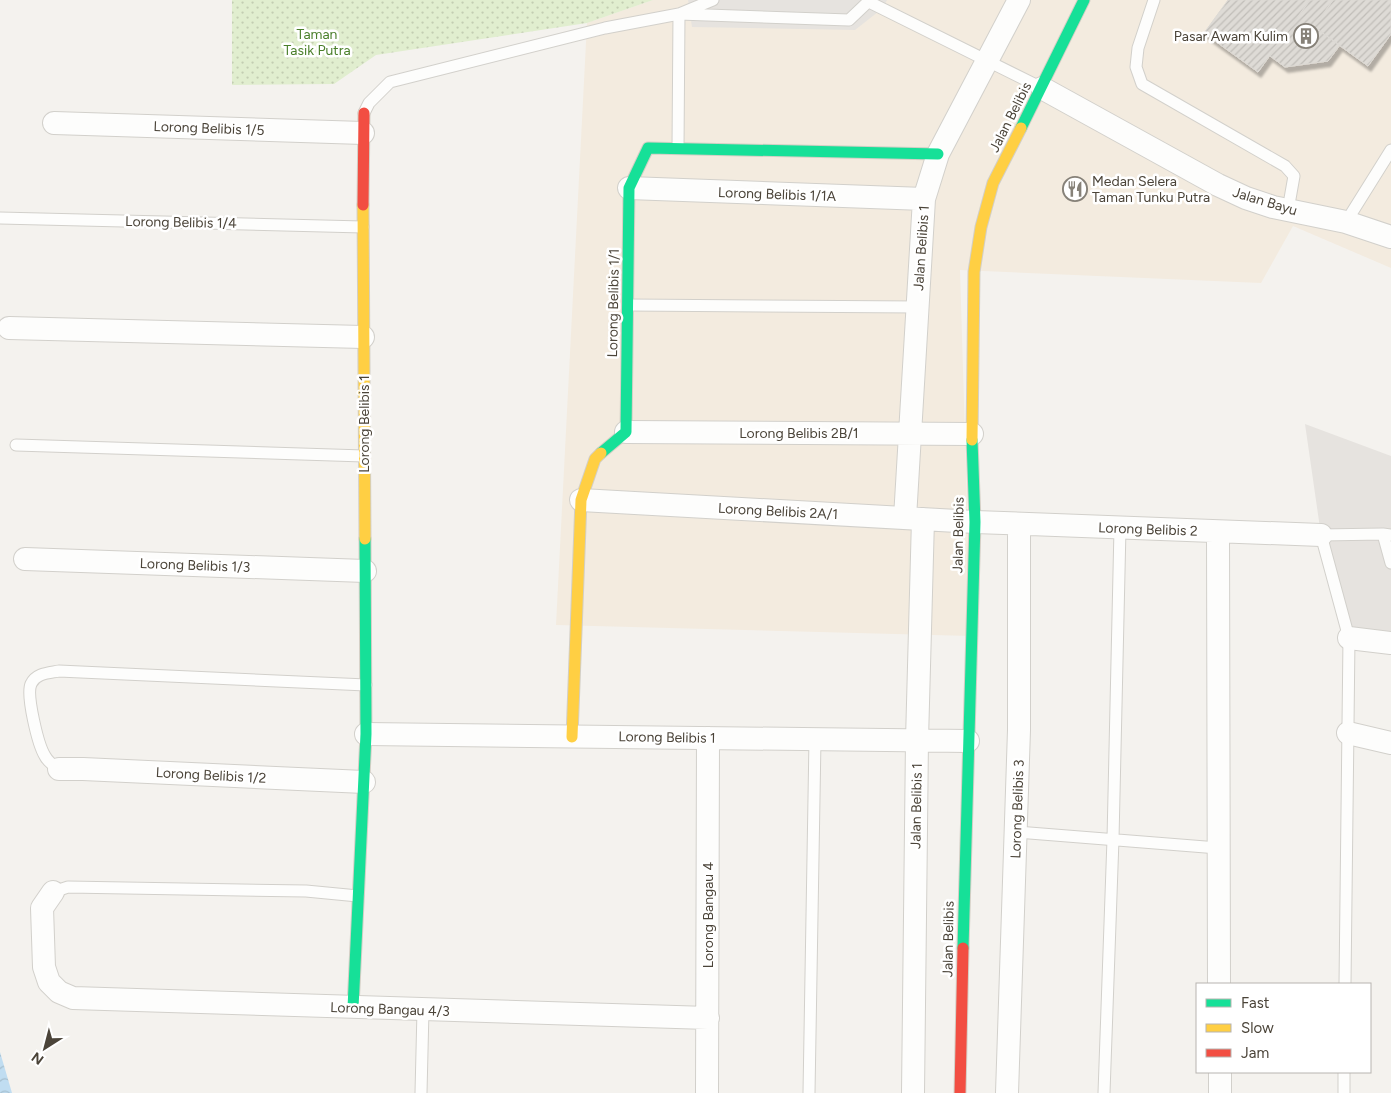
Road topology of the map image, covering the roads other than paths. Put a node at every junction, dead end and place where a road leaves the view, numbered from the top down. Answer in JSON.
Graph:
{"nodes":[{"id":1,"x":713,"y":0,"type":"edge"},
{"id":2,"x":1019,"y":0,"type":"edge"},
{"id":3,"x":1084,"y":0,"type":"edge"},
{"id":4,"x":1154,"y":0,"type":"edge"},
{"id":5,"x":869,"y":1,"type":"edge"},
{"id":6,"x":679,"y":14,"type":"junction"},
{"id":7,"x":987,"y":61,"type":"junction"},
{"id":8,"x":1042,"y":88,"type":"junction"},
{"id":9,"x":54,"y":123,"type":"dead end"},
{"id":10,"x":364,"y":123,"type":"junction"},
{"id":11,"x":678,"y":149,"type":"junction"},
{"id":12,"x":1391,"y":150,"type":"edge"},
{"id":13,"x":938,"y":154,"type":"junction"},
{"id":14,"x":629,"y":188,"type":"junction"},
{"id":15,"x":924,"y":199,"type":"junction"},
{"id":16,"x":1288,"y":210,"type":"junction"},
{"id":17,"x":0,"y":218,"type":"edge"},
{"id":18,"x":1346,"y":222,"type":"junction"},
{"id":19,"x":363,"y":227,"type":"junction"},
{"id":20,"x":1391,"y":237,"type":"edge"},
{"id":21,"x":628,"y":305,"type":"junction"},
{"id":22,"x":918,"y":307,"type":"junction"},
{"id":23,"x":9,"y":328,"type":"dead end"},
{"id":24,"x":363,"y":338,"type":"junction"},
{"id":25,"x":626,"y":432,"type":"junction"},
{"id":26,"x":910,"y":434,"type":"junction"},
{"id":27,"x":972,"y":434,"type":"junction"},
{"id":28,"x":16,"y":445,"type":"dead end"},
{"id":29,"x":364,"y":456,"type":"junction"},
{"id":30,"x":581,"y":500,"type":"junction"},
{"id":31,"x":914,"y":519,"type":"junction"},
{"id":32,"x":975,"y":522,"type":"junction"},
{"id":33,"x":1018,"y":524,"type":"junction"},
{"id":34,"x":1120,"y":528,"type":"junction"},
{"id":35,"x":1218,"y":532,"type":"junction"},
{"id":36,"x":1387,"y":534,"type":"edge"},
{"id":37,"x":1321,"y":535,"type":"junction"},
{"id":38,"x":25,"y":559,"type":"dead end"},
{"id":39,"x":1391,"y":563,"type":"edge"},
{"id":40,"x":365,"y":571,"type":"junction"},
{"id":41,"x":1349,"y":638,"type":"junction"},
{"id":42,"x":1391,"y":643,"type":"edge"},
{"id":43,"x":366,"y":685,"type":"junction"},
{"id":44,"x":1348,"y":733,"type":"junction"},
{"id":45,"x":366,"y":734,"type":"junction"},
{"id":46,"x":572,"y":737,"type":"junction"},
{"id":47,"x":708,"y":738,"type":"junction"},
{"id":48,"x":815,"y":739,"type":"junction"},
{"id":49,"x":917,"y":740,"type":"junction"},
{"id":50,"x":968,"y":741,"type":"junction"},
{"id":51,"x":1391,"y":744,"type":"edge"},
{"id":52,"x":59,"y":770,"type":"joint"},
{"id":53,"x":364,"y":782,"type":"junction"},
{"id":54,"x":1016,"y":832,"type":"junction"},
{"id":55,"x":1113,"y":839,"type":"junction"},
{"id":56,"x":1218,"y":848,"type":"junction"},
{"id":57,"x":53,"y":892,"type":"joint"},
{"id":58,"x":358,"y":896,"type":"junction"},
{"id":59,"x":1219,"y":983,"type":"edge"},
{"id":60,"x":1345,"y":983,"type":"edge"},
{"id":61,"x":353,"y":1008,"type":"junction"},
{"id":62,"x":423,"y":1010,"type":"junction"},
{"id":63,"x":708,"y":1018,"type":"junction"},
{"id":64,"x":1220,"y":1073,"type":"edge"},
{"id":65,"x":1344,"y":1073,"type":"edge"},
{"id":66,"x":710,"y":1092,"type":"edge"},
{"id":67,"x":421,"y":1093,"type":"edge"},
{"id":68,"x":809,"y":1093,"type":"edge"},
{"id":69,"x":913,"y":1093,"type":"edge"},
{"id":70,"x":960,"y":1093,"type":"edge"},
{"id":71,"x":1007,"y":1093,"type":"edge"},
{"id":72,"x":1104,"y":1093,"type":"edge"},
{"id":73,"x":1220,"y":1093,"type":"edge"},
{"id":74,"x":1344,"y":1093,"type":"edge"}],
"edges":[{"from":1,"to":6,"type":"lane"},
{"from":2,"to":7,"type":"street","name":"Jalan Belibis 1"},
{"from":3,"to":8,"type":"street","name":"Jalan Belibis"},
{"from":4,"to":16,"type":"lane"},
{"from":5,"to":6,"type":"lane"},
{"from":5,"to":7,"type":"lane"},
{"from":6,"to":10,"type":"lane"},
{"from":6,"to":11,"type":"lane"},
{"from":7,"to":8,"type":"lane"},
{"from":7,"to":13,"type":"street","name":"Jalan Belibis 1"},
{"from":8,"to":16,"type":"street","name":"Jalan Bayu"},
{"from":8,"to":27,"type":"street","name":"Jalan Belibis"},
{"from":9,"to":10,"type":"street","name":"Lorong Belibis 1/5"},
{"from":10,"to":19,"type":"street","name":"Lorong Belibis 1"},
{"from":11,"to":13,"type":"street","name":"Lorong Belibis 1/1"},
{"from":11,"to":14,"type":"street","name":"Lorong Belibis 1/1"},
{"from":12,"to":18,"type":"lane"},
{"from":13,"to":15,"type":"street","name":"Jalan Belibis 1"},
{"from":14,"to":15,"type":"street","name":"Lorong Belibis 1/1A"},
{"from":14,"to":21,"type":"street","name":"Lorong Belibis 1/1"},
{"from":15,"to":22,"type":"street","name":"Jalan Belibis 1"},
{"from":16,"to":18,"type":"street","name":"Jalan Bayu"},
{"from":17,"to":19,"type":"lane","name":"Lorong Belibis 1/4"},
{"from":18,"to":20,"type":"street","name":"Jalan Bayu"},
{"from":19,"to":24,"type":"street","name":"Lorong Belibis 1"},
{"from":21,"to":22,"type":"lane"},
{"from":21,"to":25,"type":"street","name":"Lorong Belibis 1/1"},
{"from":22,"to":26,"type":"street","name":"Jalan Belibis 1"},
{"from":23,"to":24,"type":"street"},
{"from":24,"to":29,"type":"street","name":"Lorong Belibis 1"},
{"from":25,"to":26,"type":"street","name":"Lorong Belibis 2B/1"},
{"from":25,"to":30,"type":"street"},
{"from":26,"to":27,"type":"street","name":"Lorong Belibis 2B/1"},
{"from":26,"to":31,"type":"street","name":"Jalan Belibis 1"},
{"from":27,"to":32,"type":"street","name":"Jalan Belibis"},
{"from":28,"to":29,"type":"lane"},
{"from":29,"to":40,"type":"street","name":"Lorong Belibis 1"},
{"from":30,"to":31,"type":"street","name":"Lorong Belibis 2A/1"},
{"from":30,"to":46,"type":"street"},
{"from":31,"to":32,"type":"street","name":"Lorong Belibis 2A/1"},
{"from":31,"to":49,"type":"street","name":"Jalan Belibis 1"},
{"from":32,"to":33,"type":"street","name":"Lorong Belibis 2"},
{"from":32,"to":50,"type":"street","name":"Jalan Belibis"},
{"from":33,"to":34,"type":"street","name":"Lorong Belibis 2"},
{"from":33,"to":54,"type":"street","name":"Lorong Belibis 3"},
{"from":34,"to":35,"type":"street","name":"Lorong Belibis 2"},
{"from":34,"to":55,"type":"lane"},
{"from":35,"to":37,"type":"street","name":"Lorong Belibis 2"},
{"from":35,"to":56,"type":"street"},
{"from":36,"to":37,"type":"lane"},
{"from":36,"to":39,"type":"lane"},
{"from":37,"to":41,"type":"lane"},
{"from":38,"to":40,"type":"street","name":"Lorong Belibis 1/3"},
{"from":40,"to":43,"type":"street","name":"Lorong Belibis 1"},
{"from":41,"to":42,"type":"street"},
{"from":41,"to":44,"type":"lane"},
{"from":43,"to":45,"type":"street","name":"Lorong Belibis 1"},
{"from":43,"to":52,"type":"lane"},
{"from":44,"to":51,"type":"street"},
{"from":44,"to":60,"type":"lane"},
{"from":45,"to":46,"type":"street","name":"Lorong Belibis 1"},
{"from":45,"to":53,"type":"street","name":"Lorong Belibis 1"},
{"from":46,"to":47,"type":"street","name":"Lorong Belibis 1"},
{"from":47,"to":48,"type":"street","name":"Lorong Belibis 1"},
{"from":47,"to":63,"type":"street","name":"Lorong Bangau 4"},
{"from":48,"to":49,"type":"street","name":"Lorong Belibis 1"},
{"from":48,"to":68,"type":"lane"},
{"from":49,"to":50,"type":"street","name":"Lorong Belibis 1"},
{"from":49,"to":69,"type":"street","name":"Jalan Belibis 1"},
{"from":50,"to":70,"type":"street","name":"Jalan Belibis"},
{"from":52,"to":53,"type":"street","name":"Lorong Belibis 1/2"},
{"from":53,"to":58,"type":"street","name":"Lorong Belibis 1"},
{"from":54,"to":55,"type":"lane"},
{"from":54,"to":71,"type":"street","name":"Lorong Belibis 3"},
{"from":55,"to":56,"type":"lane"},
{"from":55,"to":72,"type":"lane"},
{"from":56,"to":59,"type":"street"},
{"from":57,"to":58,"type":"lane"},
{"from":57,"to":61,"type":"street","name":"Lorong Bangau 4/3"},
{"from":58,"to":61,"type":"street","name":"Lorong Belibis 1"},
{"from":61,"to":62,"type":"street","name":"Lorong Bangau 4/3"},
{"from":62,"to":63,"type":"street","name":"Lorong Bangau 4/3"},
{"from":62,"to":67,"type":"lane"},
{"from":63,"to":66,"type":"street","name":"Lorong Bangau 4"},
{"from":64,"to":73,"type":"street"},
{"from":65,"to":74,"type":"lane"}]}
